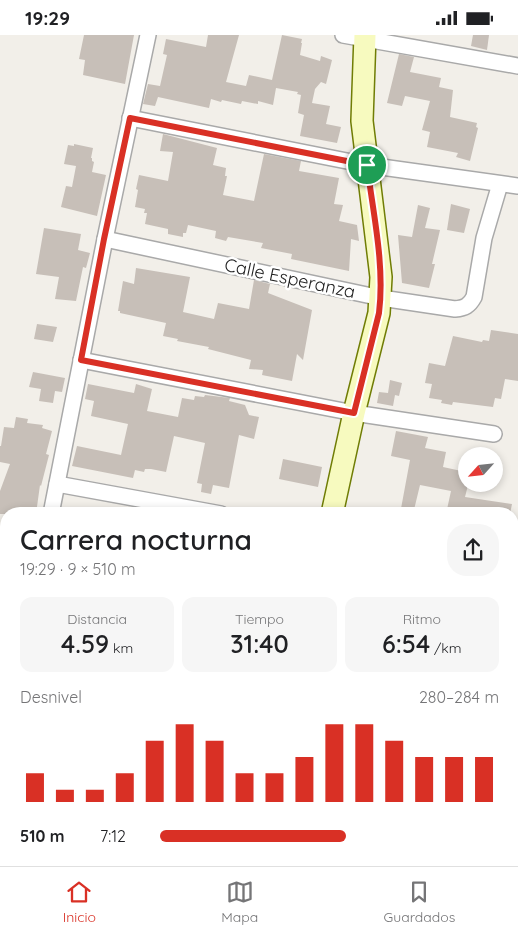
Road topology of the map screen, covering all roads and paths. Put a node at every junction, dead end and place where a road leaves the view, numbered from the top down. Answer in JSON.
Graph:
{"nodes":[{"id":1,"x":148,"y":35,"type":"edge"},
{"id":2,"x":343,"y":35,"type":"edge"},
{"id":3,"x":364,"y":37,"type":"edge"},
{"id":4,"x":518,"y":67,"type":"edge"},
{"id":5,"x":130,"y":118,"type":"junction"},
{"id":6,"x":367,"y":165,"type":"junction"},
{"id":7,"x":500,"y":184,"type":"junction"},
{"id":8,"x":518,"y":186,"type":"edge"},
{"id":9,"x":104,"y":239,"type":"junction"},
{"id":10,"x":381,"y":298,"type":"junction"},
{"id":11,"x":81,"y":360,"type":"junction"},
{"id":12,"x":354,"y":413,"type":"junction"},
{"id":13,"x":494,"y":434,"type":"dead end"},
{"id":14,"x":57,"y":484,"type":"junction"},
{"id":15,"x":52,"y":507,"type":"edge"},
{"id":16,"x":182,"y":507,"type":"edge"},
{"id":17,"x":334,"y":507,"type":"edge"}],
"edges":[{"from":1,"to":5,"type":"street"},
{"from":2,"to":3,"type":"street"},
{"from":3,"to":4,"type":"street"},
{"from":3,"to":6,"type":"street"},
{"from":5,"to":6,"type":"street"},
{"from":5,"to":9,"type":"street"},
{"from":6,"to":7,"type":"street"},
{"from":6,"to":10,"type":"street"},
{"from":7,"to":8,"type":"street"},
{"from":7,"to":10,"type":"street","name":"Calle Esperanza"},
{"from":9,"to":10,"type":"street","name":"Calle Esperanza"},
{"from":9,"to":11,"type":"street"},
{"from":10,"to":12,"type":"street"},
{"from":11,"to":12,"type":"street"},
{"from":11,"to":14,"type":"street"},
{"from":12,"to":13,"type":"street"},
{"from":12,"to":17,"type":"street"},
{"from":14,"to":15,"type":"street"},
{"from":14,"to":16,"type":"street"}]}
